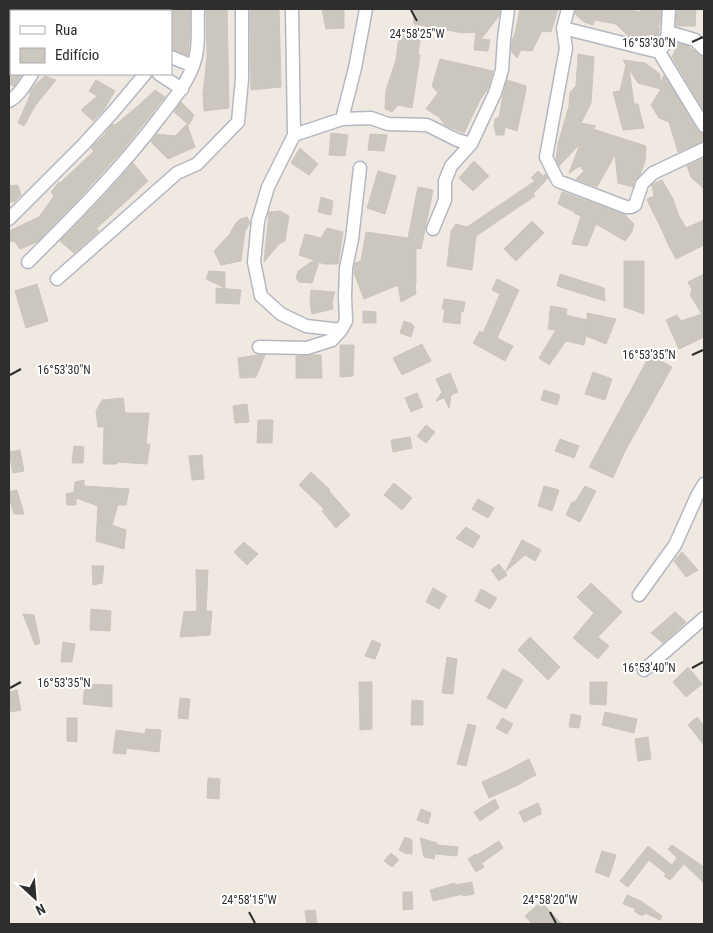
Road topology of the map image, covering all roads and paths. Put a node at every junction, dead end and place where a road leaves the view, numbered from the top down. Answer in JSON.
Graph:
{"nodes":[{"id":1,"x":198,"y":9,"type":"edge"},
{"id":2,"x":242,"y":9,"type":"edge"},
{"id":3,"x":292,"y":9,"type":"edge"},
{"id":4,"x":366,"y":9,"type":"edge"},
{"id":5,"x":508,"y":9,"type":"edge"},
{"id":6,"x":568,"y":9,"type":"edge"},
{"id":7,"x":668,"y":9,"type":"edge"},
{"id":8,"x":563,"y":28,"type":"junction"},
{"id":9,"x":668,"y":32,"type":"junction"},
{"id":10,"x":704,"y":49,"type":"edge"},
{"id":11,"x":659,"y":52,"type":"junction"},
{"id":12,"x":172,"y":58,"type":"edge"},
{"id":13,"x":193,"y":66,"type":"junction"},
{"id":14,"x":31,"y":75,"type":"edge"},
{"id":15,"x":144,"y":75,"type":"edge"},
{"id":16,"x":161,"y":75,"type":"edge"},
{"id":17,"x":182,"y":89,"type":"junction"},
{"id":18,"x":9,"y":101,"type":"edge"},
{"id":19,"x":342,"y":119,"type":"junction"},
{"id":20,"x":704,"y":126,"type":"edge"},
{"id":21,"x":294,"y":135,"type":"junction"},
{"id":22,"x":471,"y":144,"type":"junction"},
{"id":23,"x":704,"y":149,"type":"edge"},
{"id":24,"x":360,"y":168,"type":"dead end"},
{"id":25,"x":9,"y":219,"type":"edge"},
{"id":26,"x":432,"y":229,"type":"dead end"},
{"id":27,"x":28,"y":262,"type":"dead end"},
{"id":28,"x":58,"y":279,"type":"dead end"},
{"id":29,"x":341,"y":330,"type":"junction"},
{"id":30,"x":259,"y":347,"type":"dead end"},
{"id":31,"x":704,"y":484,"type":"edge"},
{"id":32,"x":640,"y":595,"type":"dead end"},
{"id":33,"x":704,"y":618,"type":"edge"},
{"id":34,"x":644,"y":670,"type":"dead end"}],
"edges":[{"from":1,"to":13,"type":"street"},
{"from":2,"to":28,"type":"street"},
{"from":3,"to":21,"type":"street"},
{"from":4,"to":19,"type":"street"},
{"from":5,"to":22,"type":"street"},
{"from":6,"to":8,"type":"street"},
{"from":7,"to":9,"type":"street"},
{"from":8,"to":11,"type":"street"},
{"from":8,"to":23,"type":"street"},
{"from":9,"to":10,"type":"street"},
{"from":9,"to":11,"type":"street"},
{"from":11,"to":20,"type":"street"},
{"from":12,"to":13,"type":"street"},
{"from":13,"to":17,"type":"street"},
{"from":14,"to":18,"type":"street"},
{"from":15,"to":25,"type":"street"},
{"from":16,"to":17,"type":"street"},
{"from":17,"to":27,"type":"street"},
{"from":19,"to":21,"type":"street"},
{"from":19,"to":22,"type":"street"},
{"from":21,"to":29,"type":"street"},
{"from":22,"to":26,"type":"street"},
{"from":24,"to":29,"type":"street"},
{"from":29,"to":30,"type":"street"},
{"from":31,"to":32,"type":"street"},
{"from":33,"to":34,"type":"street"}]}
